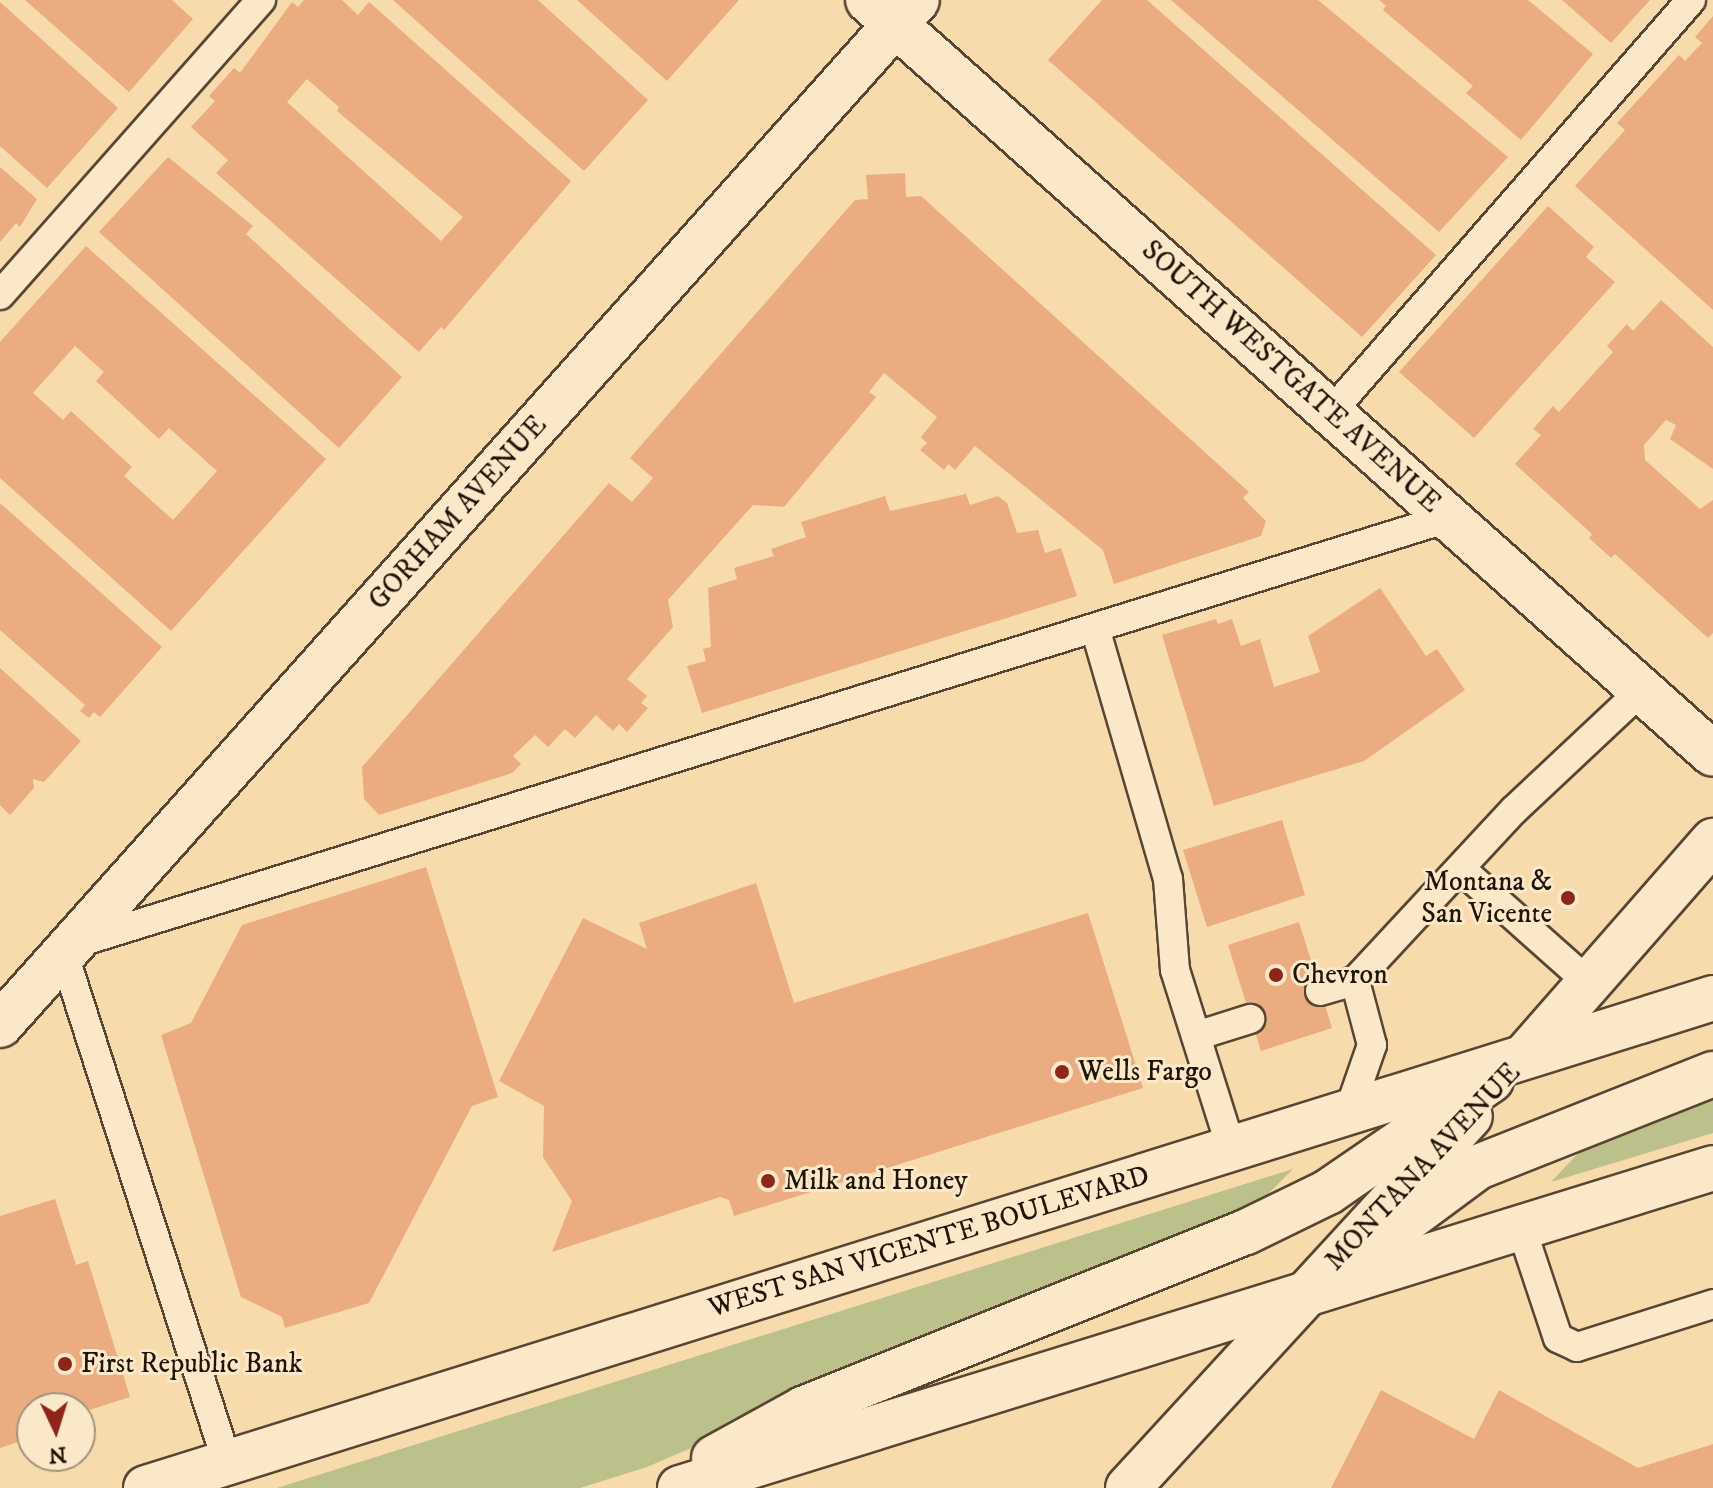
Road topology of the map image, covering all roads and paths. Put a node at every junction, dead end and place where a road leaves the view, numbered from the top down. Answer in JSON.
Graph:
{"nodes":[{"id":1,"x":261,"y":0,"type":"edge"},
{"id":2,"x":1691,"y":0,"type":"edge"},
{"id":3,"x":893,"y":8,"type":"edge"},
{"id":4,"x":0,"y":295,"type":"edge"},
{"id":5,"x":1331,"y":412,"type":"junction"},
{"id":6,"x":1448,"y":518,"type":"junction"},
{"id":7,"x":1095,"y":628,"type":"junction"},
{"id":8,"x":1642,"y":690,"type":"junction"},
{"id":9,"x":1713,"y":754,"type":"edge"},
{"id":10,"x":1713,"y":841,"type":"edge"},
{"id":11,"x":1461,"y":869,"type":"junction"},
{"id":12,"x":68,"y":950,"type":"junction"},
{"id":13,"x":1355,"y":981,"type":"junction"},
{"id":14,"x":1589,"y":983,"type":"junction"},
{"id":15,"x":1320,"y":991,"type":"dead end"},
{"id":16,"x":1713,"y":998,"type":"edge"},
{"id":17,"x":1250,"y":1019,"type":"dead end"},
{"id":18,"x":0,"y":1025,"type":"edge"},
{"id":19,"x":1196,"y":1036,"type":"junction"},
{"id":20,"x":1526,"y":1056,"type":"junction"},
{"id":21,"x":1713,"y":1074,"type":"edge"},
{"id":22,"x":1349,"y":1111,"type":"junction"},
{"id":23,"x":1231,"y":1148,"type":"junction"},
{"id":24,"x":1713,"y":1168,"type":"edge"},
{"id":25,"x":1521,"y":1227,"type":"junction"},
{"id":26,"x":1304,"y":1295,"type":"junction"},
{"id":27,"x":1713,"y":1304,"type":"edge"},
{"id":28,"x":227,"y":1462,"type":"junction"},
{"id":29,"x":1142,"y":1483,"type":"edge"},
{"id":30,"x":146,"y":1488,"type":"edge"},
{"id":31,"x":660,"y":1488,"type":"edge"},
{"id":32,"x":680,"y":1488,"type":"edge"}],
"edges":[{"from":1,"to":4,"type":"lane"},
{"from":2,"to":5,"type":"lane"},
{"from":3,"to":5,"type":"main road","name":"SOUTH WESTGATE AVENUE"},
{"from":3,"to":12,"type":"main road","name":"GORHAM AVENUE"},
{"from":5,"to":6,"type":"main road","name":"SOUTH WESTGATE AVENUE"},
{"from":6,"to":7,"type":"lane"},
{"from":6,"to":8,"type":"main road","name":"SOUTH WESTGATE AVENUE"},
{"from":7,"to":12,"type":"lane"},
{"from":7,"to":19,"type":"lane"},
{"from":8,"to":9,"type":"main road","name":"SOUTH WESTGATE AVENUE"},
{"from":8,"to":11,"type":"lane"},
{"from":10,"to":14,"type":"main road","name":"MONTANA AVENUE"},
{"from":11,"to":13,"type":"lane"},
{"from":11,"to":14,"type":"lane"},
{"from":12,"to":18,"type":"main road","name":"GORHAM AVENUE"},
{"from":12,"to":28,"type":"lane"},
{"from":13,"to":15,"type":"lane"},
{"from":13,"to":22,"type":"lane"},
{"from":14,"to":20,"type":"main road","name":"MONTANA AVENUE"},
{"from":16,"to":20,"type":"main road","name":"WEST SAN VICENTE BOULEVARD"},
{"from":17,"to":19,"type":"lane"},
{"from":19,"to":23,"type":"lane"},
{"from":20,"to":22,"type":"main road","name":"WEST SAN VICENTE BOULEVARD"},
{"from":20,"to":26,"type":"main road","name":"MONTANA AVENUE"},
{"from":20,"to":31,"type":"main road"},
{"from":21,"to":26,"type":"main road"},
{"from":22,"to":23,"type":"main road","name":"WEST SAN VICENTE BOULEVARD"},
{"from":23,"to":28,"type":"main road","name":"WEST SAN VICENTE BOULEVARD"},
{"from":24,"to":25,"type":"main road"},
{"from":25,"to":26,"type":"main road"},
{"from":25,"to":27,"type":"lane"},
{"from":26,"to":29,"type":"main road","name":"MONTANA AVENUE"},
{"from":26,"to":32,"type":"main road"},
{"from":28,"to":30,"type":"main road","name":"WEST SAN VICENTE BOULEVARD"}]}
